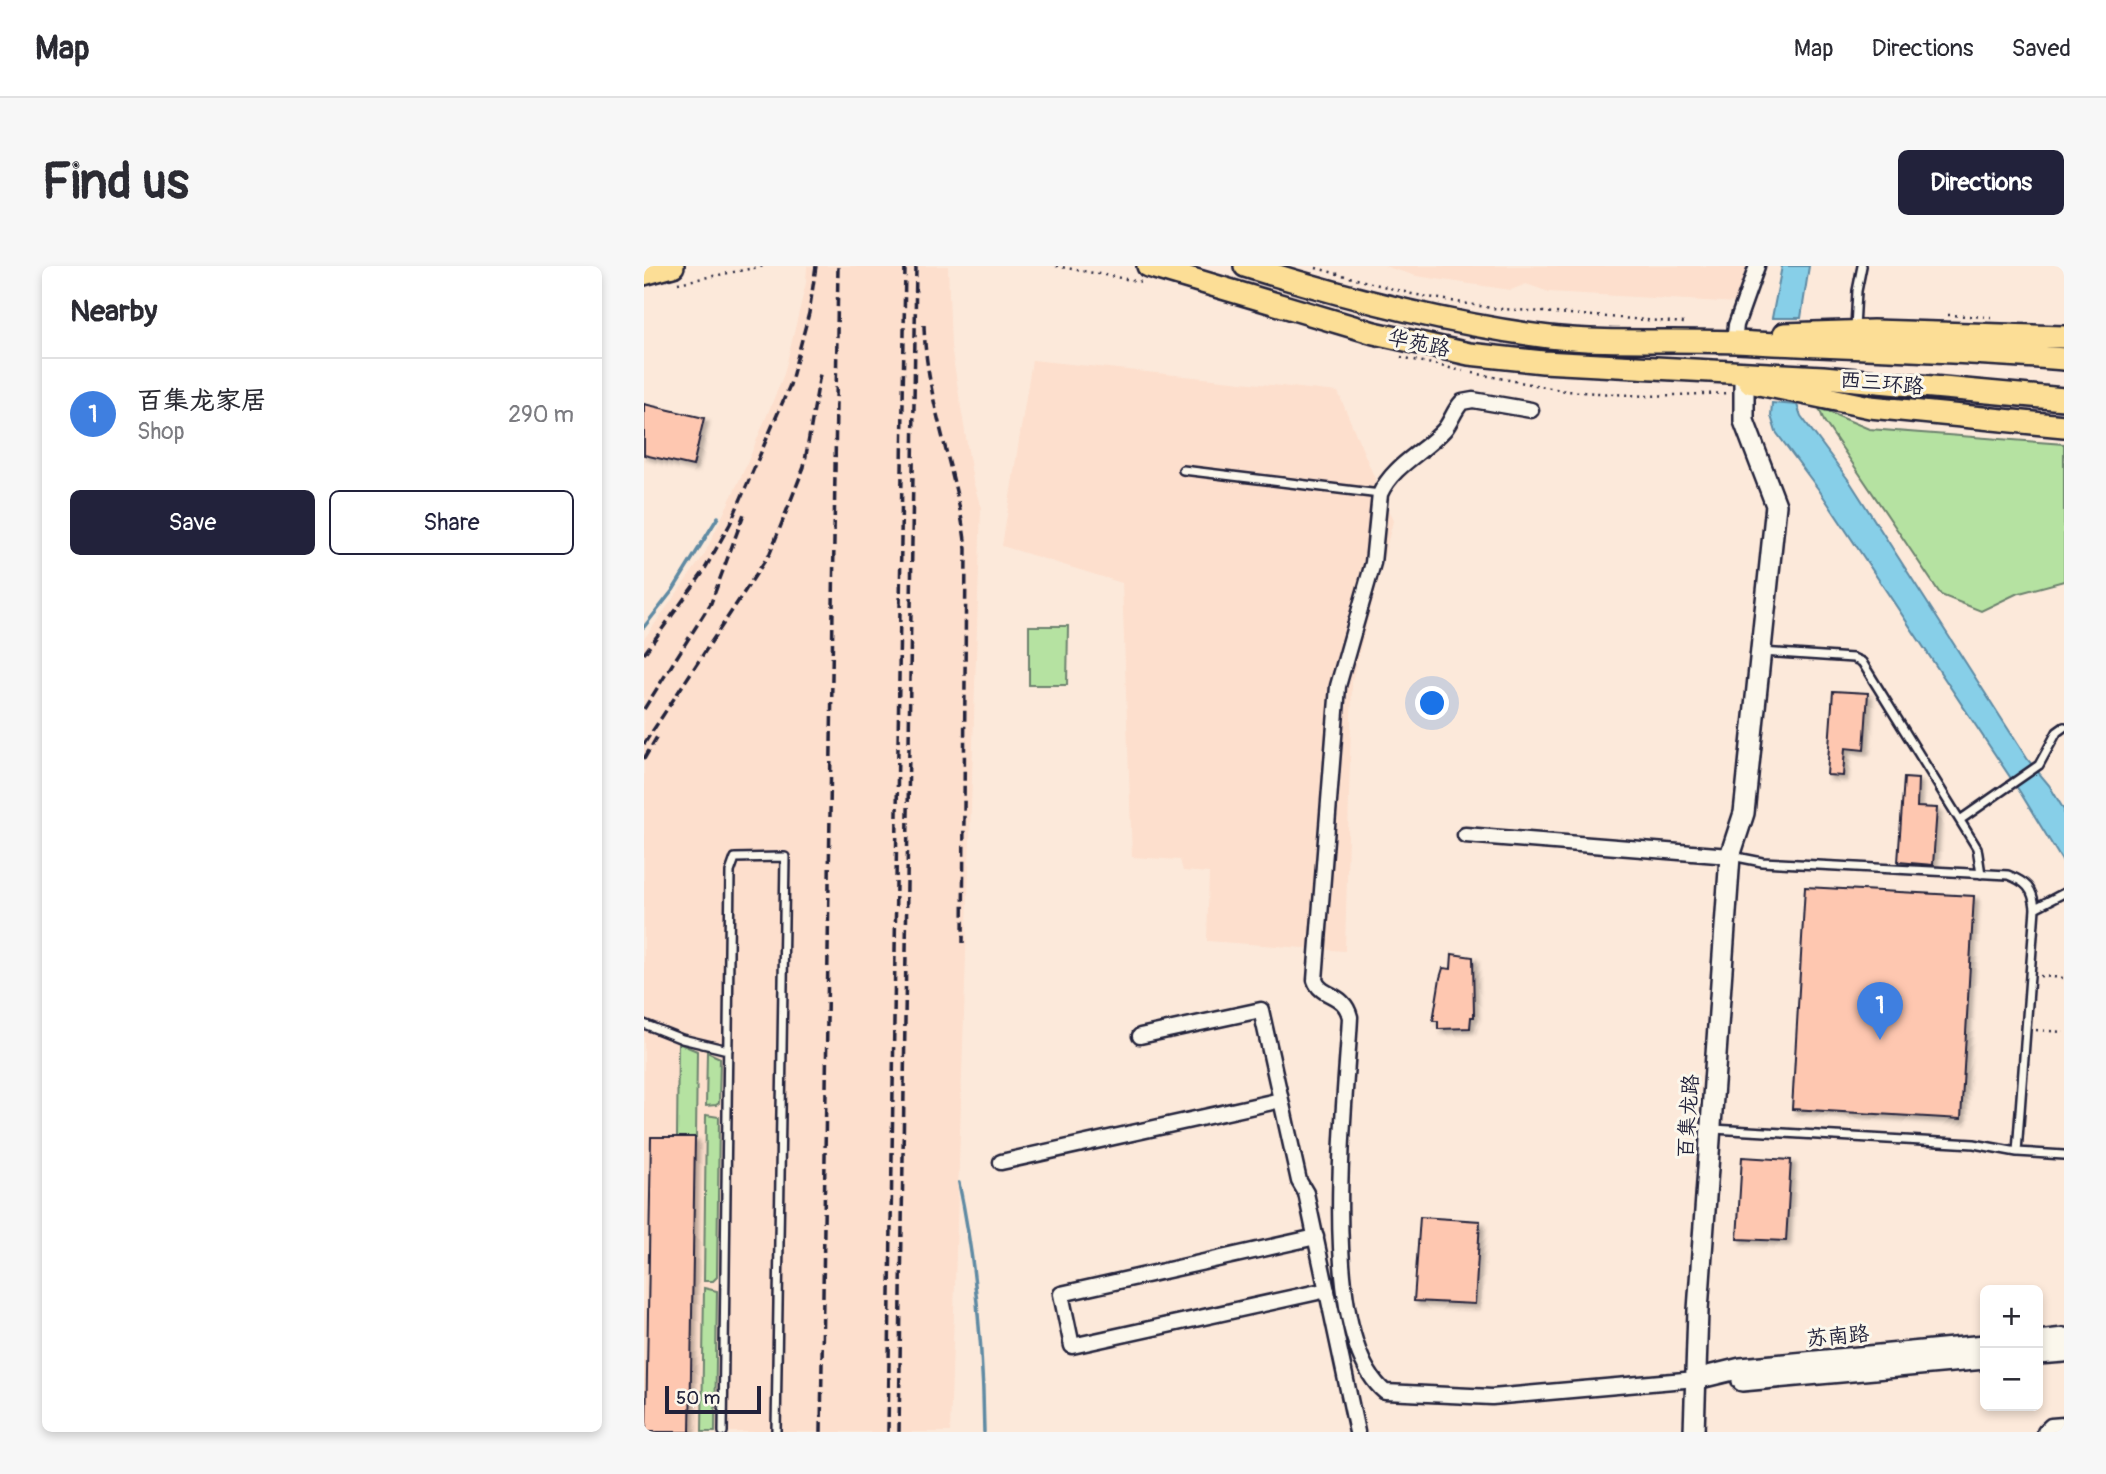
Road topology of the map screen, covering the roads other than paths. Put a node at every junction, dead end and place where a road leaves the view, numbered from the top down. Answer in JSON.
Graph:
{"nodes":[{"id":1,"x":1148,"y":266,"type":"edge"},
{"id":2,"x":1245,"y":266,"type":"edge"},
{"id":3,"x":1757,"y":266,"type":"edge"},
{"id":4,"x":1862,"y":266,"type":"edge"},
{"id":5,"x":644,"y":274,"type":"edge"},
{"id":6,"x":672,"y":276,"type":"edge"},
{"id":7,"x":1855,"y":332,"type":"junction"},
{"id":8,"x":2064,"y":337,"type":"edge"},
{"id":9,"x":1734,"y":342,"type":"junction"},
{"id":10,"x":2064,"y":359,"type":"edge"},
{"id":11,"x":1744,"y":377,"type":"junction"},
{"id":12,"x":2064,"y":399,"type":"edge"},
{"id":13,"x":1531,"y":410,"type":"dead end"},
{"id":14,"x":2064,"y":426,"type":"edge"},
{"id":15,"x":1183,"y":470,"type":"dead end"},
{"id":16,"x":1380,"y":494,"type":"junction"},
{"id":17,"x":1761,"y":652,"type":"junction"},
{"id":18,"x":2064,"y":727,"type":"edge"},
{"id":19,"x":1960,"y":820,"type":"junction"},
{"id":20,"x":1465,"y":835,"type":"dead end"},
{"id":21,"x":1730,"y":856,"type":"junction"},
{"id":22,"x":1981,"y":874,"type":"junction"},
{"id":23,"x":2064,"y":893,"type":"edge"},
{"id":24,"x":2035,"y":908,"type":"junction"},
{"id":25,"x":644,"y":1024,"type":"edge"},
{"id":26,"x":1140,"y":1036,"type":"dead end"},
{"id":27,"x":728,"y":1050,"type":"junction"},
{"id":28,"x":1281,"y":1100,"type":"junction"},
{"id":29,"x":1710,"y":1129,"type":"junction"},
{"id":30,"x":2017,"y":1152,"type":"junction"},
{"id":31,"x":2064,"y":1155,"type":"edge"},
{"id":32,"x":1001,"y":1162,"type":"dead end"},
{"id":33,"x":1315,"y":1237,"type":"junction"},
{"id":34,"x":1327,"y":1290,"type":"junction"},
{"id":35,"x":2064,"y":1339,"type":"edge"},
{"id":36,"x":2043,"y":1341,"type":"edge"},
{"id":37,"x":1980,"y":1345,"type":"edge"},
{"id":38,"x":2064,"y":1352,"type":"edge"},
{"id":39,"x":2043,"y":1354,"type":"edge"},
{"id":40,"x":1980,"y":1359,"type":"edge"},
{"id":41,"x":1696,"y":1379,"type":"junction"},
{"id":42,"x":2064,"y":1425,"type":"edge"},
{"id":43,"x":723,"y":1432,"type":"edge"},
{"id":44,"x":776,"y":1432,"type":"edge"},
{"id":45,"x":1357,"y":1432,"type":"edge"},
{"id":46,"x":1693,"y":1432,"type":"edge"},
{"id":47,"x":2045,"y":1432,"type":"edge"}],
"edges":[{"from":1,"to":11,"type":"main road","name":"华苑路"},
{"from":2,"to":9,"type":"main road","name":"华苑路"},
{"from":3,"to":9,"type":"street"},
{"from":4,"to":7,"type":"lane"},
{"from":5,"to":6,"type":"main road"},
{"from":7,"to":8,"type":"main road"},
{"from":7,"to":9,"type":"main road"},
{"from":9,"to":10,"type":"main road","name":"西三环路"},
{"from":11,"to":12,"type":"main road","name":"西三环路"},
{"from":11,"to":14,"type":"main road"},
{"from":11,"to":17,"type":"street","name":"百集龙路"},
{"from":13,"to":16,"type":"street"},
{"from":15,"to":16,"type":"lane"},
{"from":16,"to":41,"type":"street"},
{"from":17,"to":19,"type":"lane"},
{"from":17,"to":21,"type":"street","name":"百集龙路"},
{"from":18,"to":19,"type":"lane"},
{"from":19,"to":22,"type":"lane"},
{"from":20,"to":21,"type":"street"},
{"from":21,"to":22,"type":"lane"},
{"from":21,"to":29,"type":"street","name":"百集龙路"},
{"from":22,"to":24,"type":"lane"},
{"from":23,"to":24,"type":"lane"},
{"from":24,"to":30,"type":"lane"},
{"from":25,"to":27,"type":"lane"},
{"from":26,"to":28,"type":"street"},
{"from":27,"to":43,"type":"lane"},
{"from":27,"to":44,"type":"lane"},
{"from":28,"to":32,"type":"street"},
{"from":28,"to":33,"type":"street"},
{"from":29,"to":30,"type":"lane"},
{"from":29,"to":41,"type":"street","name":"百集龙路"},
{"from":30,"to":31,"type":"lane"},
{"from":33,"to":34,"type":"street"},
{"from":33,"to":34,"type":"street"},
{"from":34,"to":45,"type":"street"},
{"from":35,"to":36,"type":"street"},
{"from":37,"to":41,"type":"street","name":"苏南路"},
{"from":38,"to":39,"type":"street"},
{"from":40,"to":41,"type":"street","name":"苏南路"},
{"from":41,"to":46,"type":"street"},
{"from":42,"to":47,"type":"street"}]}
